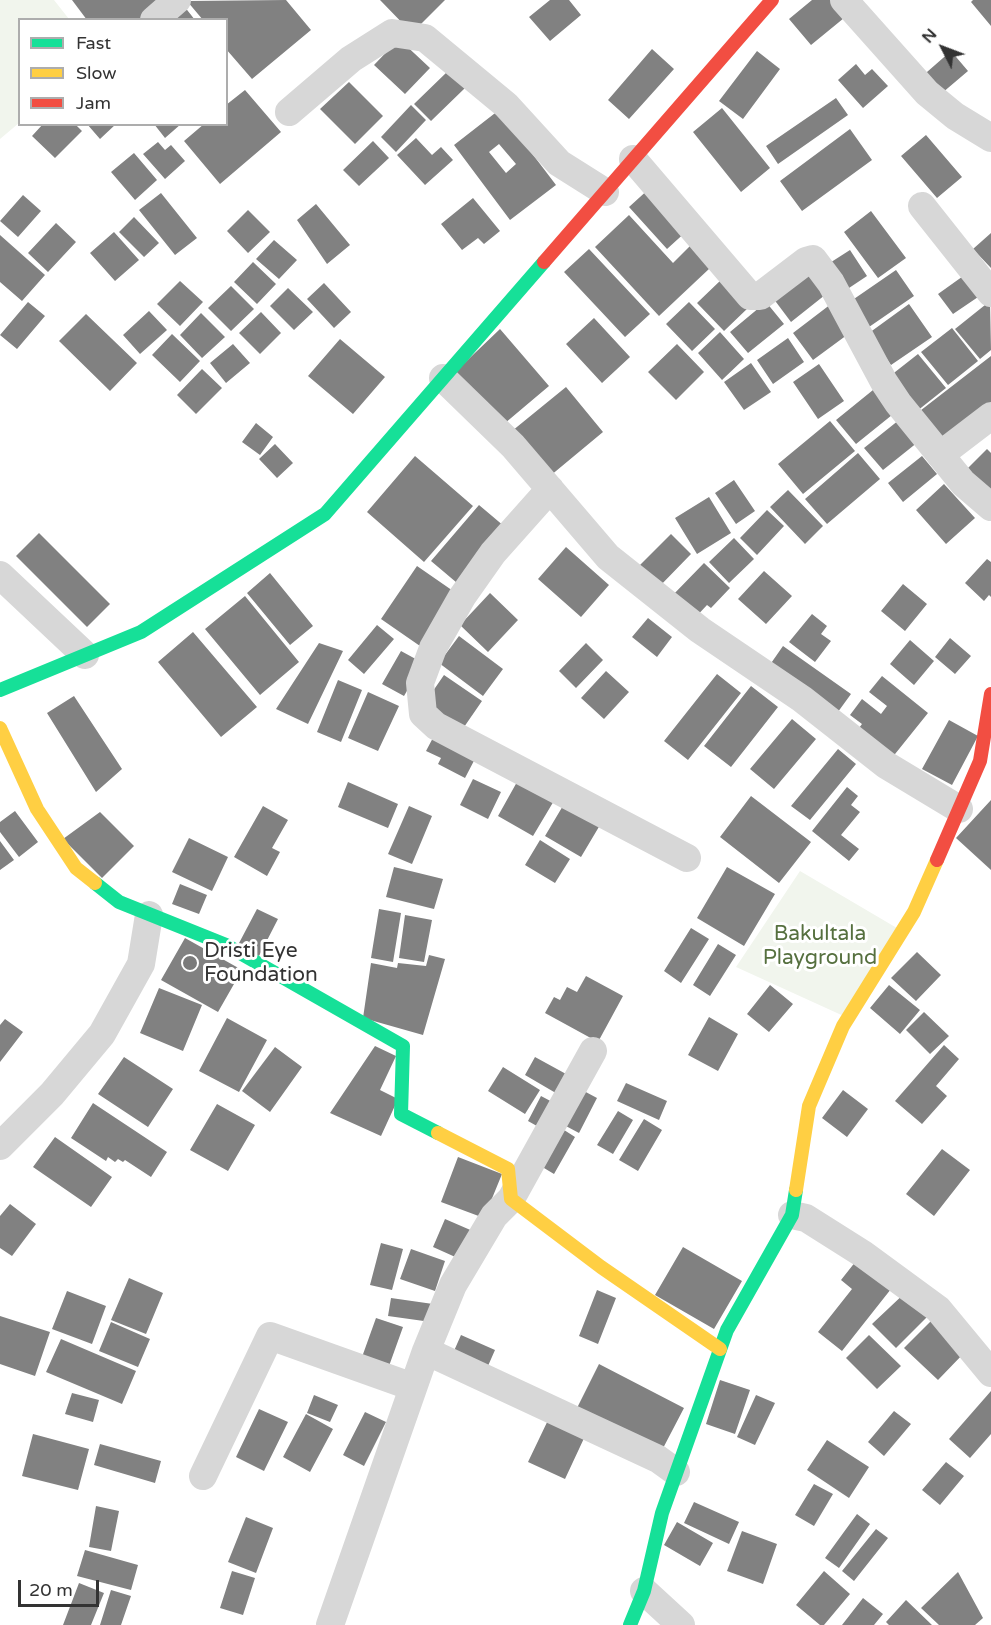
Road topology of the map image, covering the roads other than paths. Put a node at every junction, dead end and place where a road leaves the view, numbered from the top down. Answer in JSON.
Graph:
{"nodes":[{"id":1,"x":177,"y":0,"type":"edge"},
{"id":2,"x":772,"y":0,"type":"edge"},
{"id":3,"x":844,"y":0,"type":"edge"},
{"id":4,"x":156,"y":18,"type":"edge"},
{"id":5,"x":289,"y":112,"type":"dead end"},
{"id":6,"x":991,"y":138,"type":"edge"},
{"id":7,"x":633,"y":159,"type":"junction"},
{"id":8,"x":605,"y":192,"type":"junction"},
{"id":9,"x":922,"y":206,"type":"dead end"},
{"id":10,"x":990,"y":290,"type":"edge"},
{"id":11,"x":442,"y":378,"type":"junction"},
{"id":12,"x":991,"y":416,"type":"edge"},
{"id":13,"x":940,"y":455,"type":"junction"},
{"id":14,"x":550,"y":489,"type":"junction"},
{"id":15,"x":991,"y":507,"type":"edge"},
{"id":16,"x":0,"y":575,"type":"edge"},
{"id":17,"x":85,"y":655,"type":"junction"},
{"id":18,"x":0,"y":690,"type":"edge"},
{"id":19,"x":991,"y":694,"type":"edge"},
{"id":20,"x":0,"y":728,"type":"edge"},
{"id":21,"x":987,"y":751,"type":"edge"},
{"id":22,"x":959,"y":809,"type":"junction"},
{"id":23,"x":687,"y":858,"type":"dead end"},
{"id":24,"x":149,"y":915,"type":"junction"},
{"id":25,"x":593,"y":1051,"type":"dead end"},
{"id":26,"x":0,"y":1146,"type":"edge"},
{"id":27,"x":511,"y":1199,"type":"junction"},
{"id":28,"x":792,"y":1215,"type":"junction"},
{"id":29,"x":720,"y":1349,"type":"junction"},
{"id":30,"x":426,"y":1351,"type":"junction"},
{"id":31,"x":991,"y":1373,"type":"edge"},
{"id":32,"x":412,"y":1387,"type":"junction"},
{"id":33,"x":676,"y":1472,"type":"junction"},
{"id":34,"x":203,"y":1476,"type":"dead end"},
{"id":35,"x":644,"y":1591,"type":"junction"},
{"id":36,"x":330,"y":1625,"type":"edge"},
{"id":37,"x":630,"y":1625,"type":"edge"},
{"id":38,"x":681,"y":1625,"type":"edge"}],
"edges":[{"from":1,"to":4,"type":"street"},
{"from":2,"to":7,"type":"street"},
{"from":3,"to":6,"type":"street"},
{"from":5,"to":8,"type":"street"},
{"from":7,"to":8,"type":"street"},
{"from":7,"to":13,"type":"street"},
{"from":8,"to":11,"type":"street"},
{"from":9,"to":10,"type":"street"},
{"from":11,"to":14,"type":"street"},
{"from":11,"to":17,"type":"street"},
{"from":12,"to":13,"type":"street"},
{"from":13,"to":15,"type":"street"},
{"from":14,"to":22,"type":"street"},
{"from":14,"to":23,"type":"street"},
{"from":16,"to":17,"type":"street"},
{"from":17,"to":18,"type":"street"},
{"from":19,"to":21,"type":"street"},
{"from":20,"to":24,"type":"street"},
{"from":21,"to":22,"type":"street"},
{"from":22,"to":28,"type":"street"},
{"from":24,"to":26,"type":"street"},
{"from":24,"to":27,"type":"street"},
{"from":25,"to":27,"type":"street"},
{"from":27,"to":29,"type":"street"},
{"from":27,"to":30,"type":"street"},
{"from":28,"to":29,"type":"street"},
{"from":28,"to":31,"type":"street"},
{"from":29,"to":33,"type":"street"},
{"from":30,"to":32,"type":"street"},
{"from":30,"to":33,"type":"street"},
{"from":32,"to":34,"type":"street"},
{"from":32,"to":36,"type":"street"},
{"from":33,"to":35,"type":"street"},
{"from":35,"to":37,"type":"street"},
{"from":35,"to":38,"type":"street"}]}
